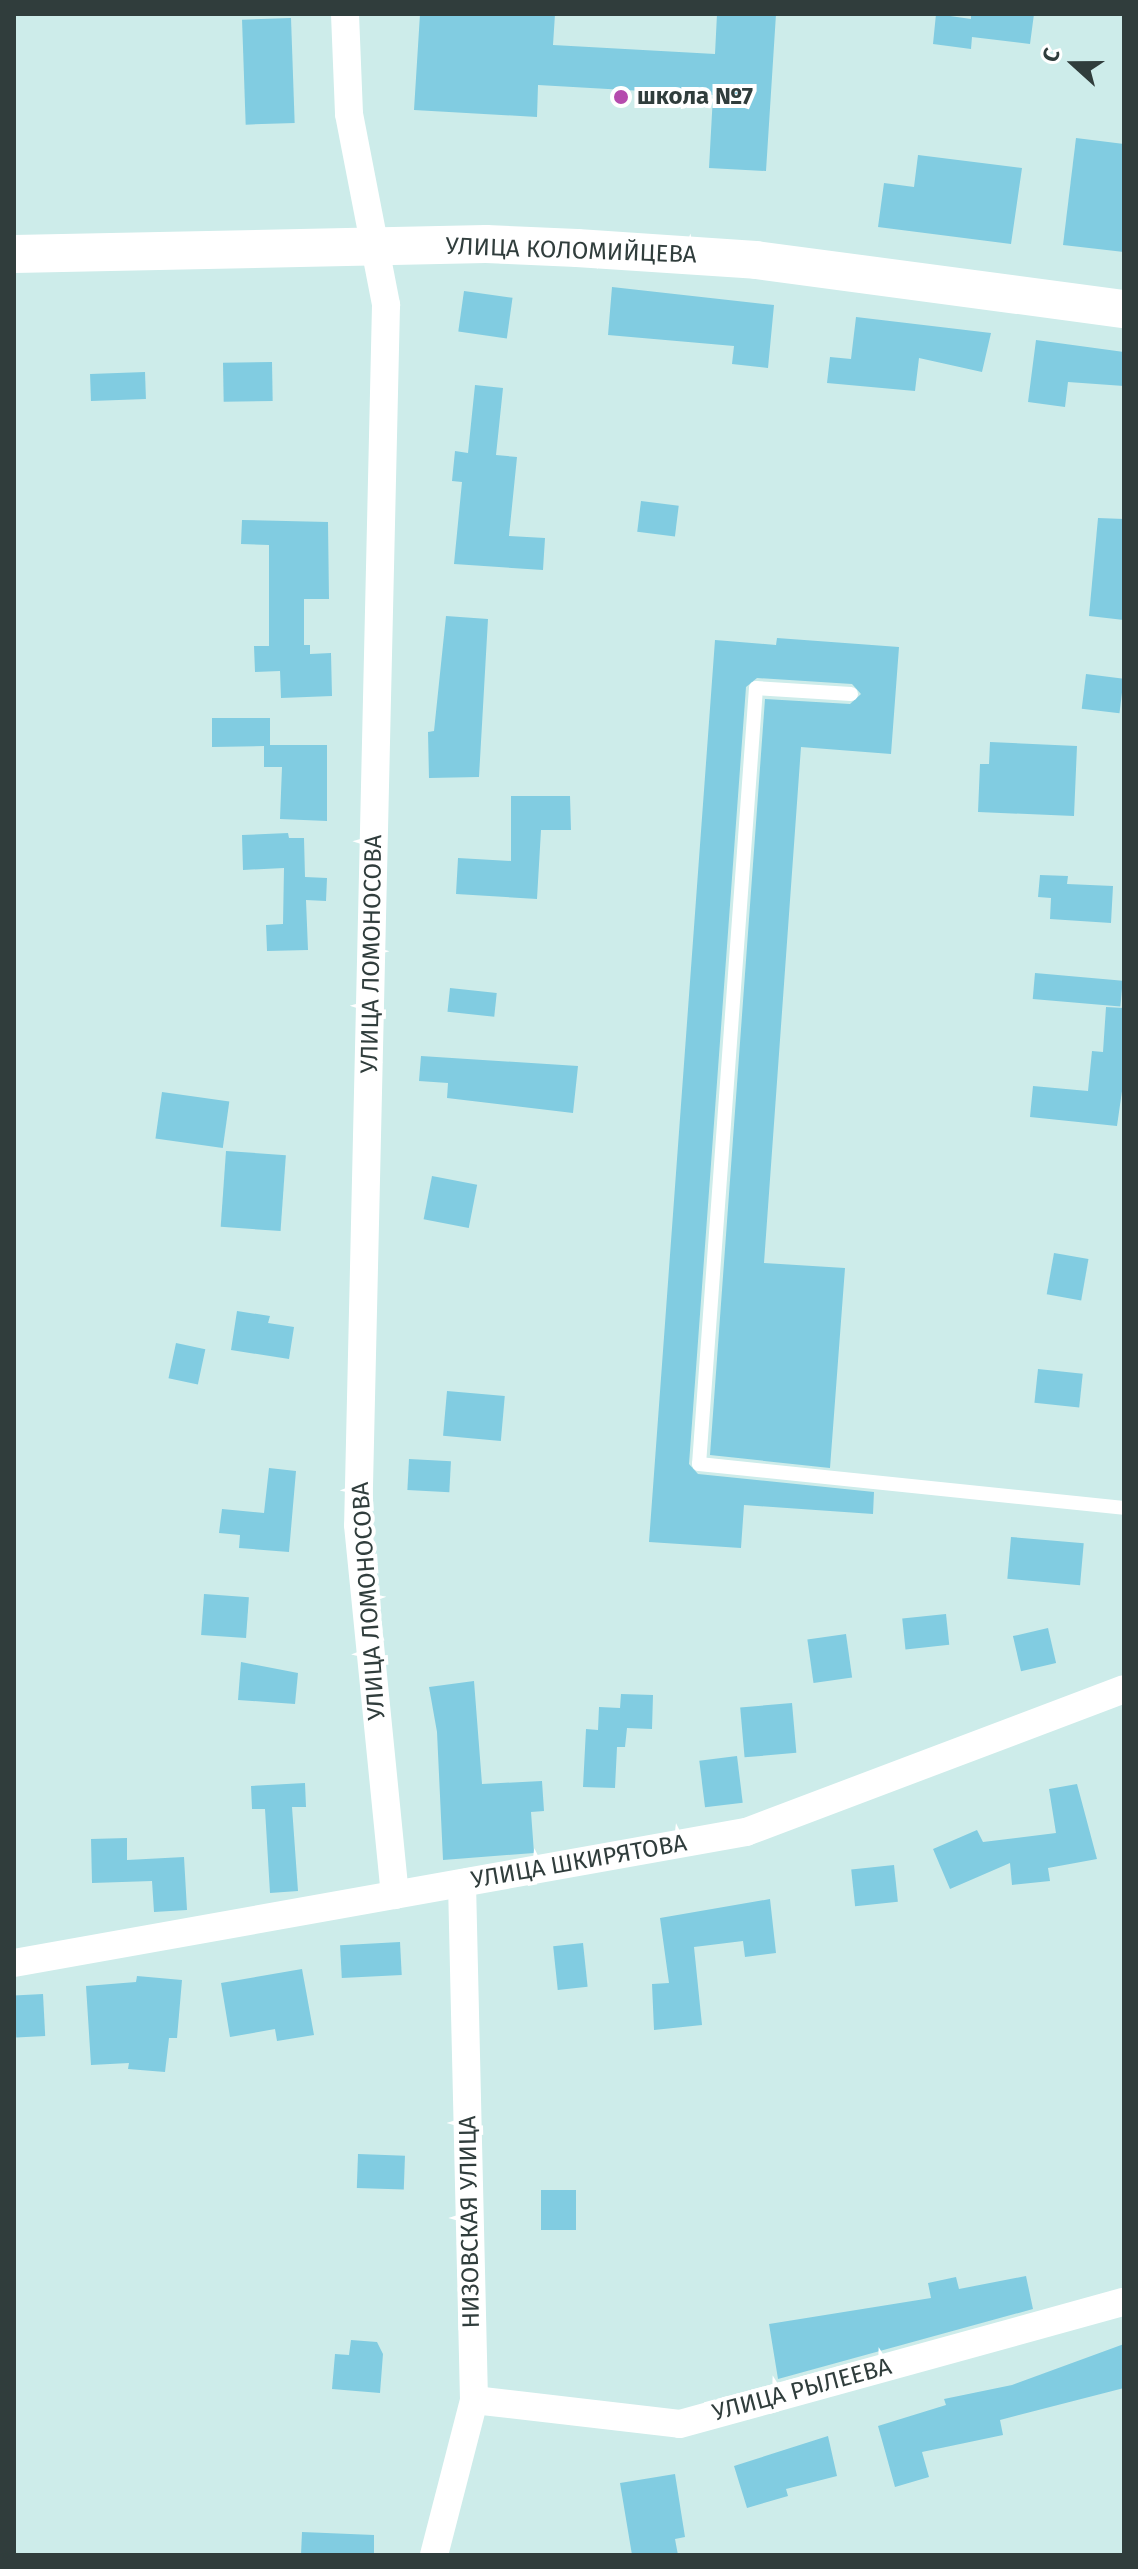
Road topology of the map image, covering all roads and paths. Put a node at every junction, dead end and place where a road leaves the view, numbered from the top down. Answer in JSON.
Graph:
{"nodes":[{"id":1,"x":345,"y":14,"type":"edge"},
{"id":2,"x":375,"y":246,"type":"junction"},
{"id":3,"x":14,"y":254,"type":"edge"},
{"id":4,"x":1124,"y":309,"type":"edge"},
{"id":5,"x":851,"y":694,"type":"dead end"},
{"id":6,"x":1124,"y":1508,"type":"edge"},
{"id":7,"x":1124,"y":1689,"type":"edge"},
{"id":8,"x":462,"y":1883,"type":"junction"},
{"id":9,"x":395,"y":1895,"type":"junction"},
{"id":10,"x":14,"y":1963,"type":"edge"},
{"id":11,"x":1124,"y":2302,"type":"edge"},
{"id":12,"x":474,"y":2400,"type":"junction"},
{"id":13,"x":434,"y":2555,"type":"edge"}],
"edges":[{"from":1,"to":2,"type":"street","name":"УЛИЦА ЛОМОНОСОВА"},
{"from":2,"to":3,"type":"main road","name":"УЛИЦА КОЛОМИЙЦЕВА"},
{"from":2,"to":4,"type":"main road","name":"УЛИЦА КОЛОМИЙЦЕВА"},
{"from":2,"to":9,"type":"street","name":"УЛИЦА ЛОМОНОСОВА"},
{"from":5,"to":6,"type":"lane"},
{"from":7,"to":8,"type":"street","name":"УЛИЦА ШКИРЯТОВА"},
{"from":8,"to":9,"type":"street","name":"УЛИЦА ШКИРЯТОВА"},
{"from":8,"to":12,"type":"street","name":"НИЗОВСКАЯ УЛИЦА"},
{"from":9,"to":10,"type":"street","name":"УЛИЦА ШКИРЯТОВА"},
{"from":11,"to":12,"type":"street","name":"УЛИЦА РЫЛЕЕВА"},
{"from":12,"to":13,"type":"street","name":"НИЗОВСКАЯ УЛИЦА"}]}
